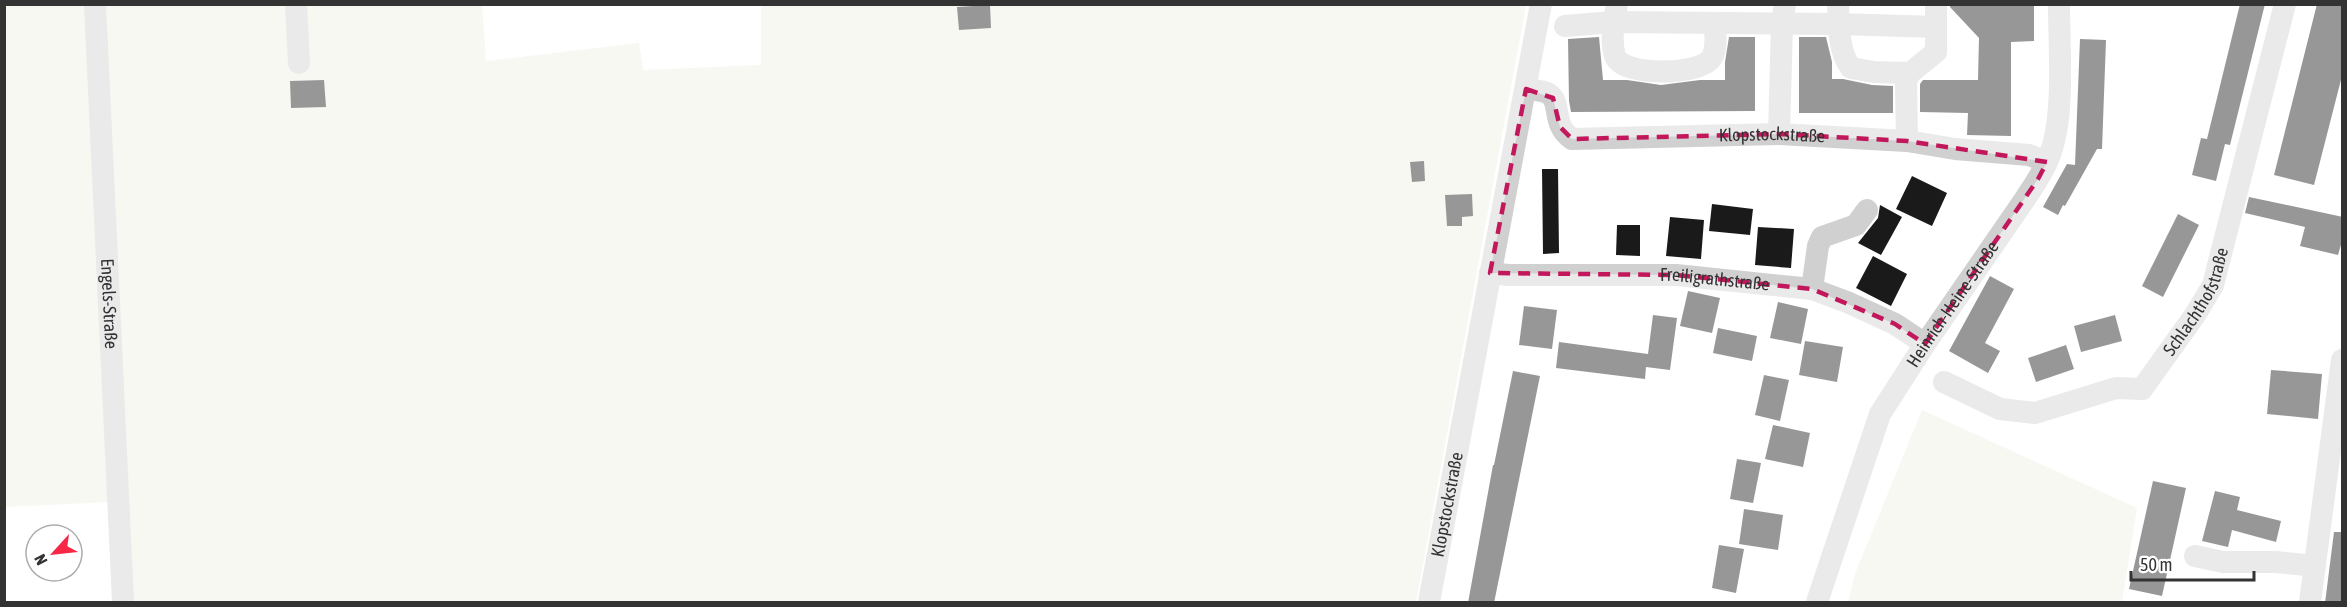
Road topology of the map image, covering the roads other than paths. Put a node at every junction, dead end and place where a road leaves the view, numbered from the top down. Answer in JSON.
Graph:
{"nodes":[{"id":1,"x":95,"y":4,"type":"edge"},
{"id":2,"x":296,"y":4,"type":"edge"},
{"id":3,"x":1542,"y":4,"type":"edge"},
{"id":4,"x":1936,"y":4,"type":"edge"},
{"id":5,"x":2059,"y":4,"type":"edge"},
{"id":6,"x":2285,"y":4,"type":"edge"},
{"id":7,"x":1615,"y":13,"type":"edge"},
{"id":8,"x":1784,"y":14,"type":"edge"},
{"id":9,"x":1839,"y":14,"type":"edge"},
{"id":10,"x":1715,"y":24,"type":"junction"},
{"id":11,"x":1565,"y":26,"type":"dead end"},
{"id":12,"x":1936,"y":27,"type":"junction"},
{"id":13,"x":299,"y":63,"type":"dead end"},
{"id":14,"x":1910,"y":73,"type":"junction"},
{"id":15,"x":1526,"y":89,"type":"junction"},
{"id":16,"x":1779,"y":134,"type":"junction"},
{"id":17,"x":1907,"y":141,"type":"junction"},
{"id":18,"x":2047,"y":162,"type":"junction"},
{"id":19,"x":1867,"y":210,"type":"dead end"},
{"id":20,"x":1490,"y":273,"type":"junction"},
{"id":21,"x":1812,"y":289,"type":"junction"},
{"id":22,"x":1925,"y":344,"type":"junction"},
{"id":23,"x":2343,"y":360,"type":"edge"},
{"id":24,"x":1944,"y":382,"type":"dead end"},
{"id":25,"x":2337,"y":450,"type":"edge"},
{"id":26,"x":2195,"y":556,"type":"dead end"},
{"id":27,"x":2315,"y":566,"type":"junction"},
{"id":28,"x":123,"y":603,"type":"edge"},
{"id":29,"x":1429,"y":603,"type":"edge"},
{"id":30,"x":1817,"y":603,"type":"edge"},
{"id":31,"x":2310,"y":603,"type":"edge"}],
"edges":[{"from":1,"to":28,"type":"street","name":"Engels-Straße"},
{"from":2,"to":13,"type":"street"},
{"from":3,"to":15,"type":"street","name":"Klopstockstraße"},
{"from":4,"to":12,"type":"street"},
{"from":5,"to":18,"type":"street","name":"Heinrich-Heine-Straße"},
{"from":6,"to":24,"type":"street","name":"Schlachthofstraße"},
{"from":7,"to":10,"type":"street"},
{"from":7,"to":10,"type":"street"},
{"from":7,"to":11,"type":"street"},
{"from":8,"to":9,"type":"street"},
{"from":8,"to":10,"type":"street"},
{"from":8,"to":16,"type":"street"},
{"from":9,"to":12,"type":"street"},
{"from":9,"to":14,"type":"street"},
{"from":12,"to":14,"type":"street"},
{"from":14,"to":17,"type":"street"},
{"from":15,"to":16,"type":"street","name":"Klopstockstraße"},
{"from":15,"to":20,"type":"street","name":"Klopstockstraße"},
{"from":16,"to":17,"type":"street","name":"Klopstockstraße"},
{"from":17,"to":18,"type":"street","name":"Klopstockstraße"},
{"from":18,"to":22,"type":"street","name":"Heinrich-Heine-Straße"},
{"from":19,"to":21,"type":"street"},
{"from":20,"to":21,"type":"street","name":"Freiligrathstraße"},
{"from":20,"to":29,"type":"street","name":"Klopstockstraße"},
{"from":21,"to":22,"type":"street","name":"Freiligrathstraße"},
{"from":22,"to":30,"type":"street","name":"Heinrich-Heine-Straße"},
{"from":23,"to":25,"type":"street"},
{"from":25,"to":27,"type":"street"},
{"from":26,"to":27,"type":"street"},
{"from":27,"to":31,"type":"street"}]}
